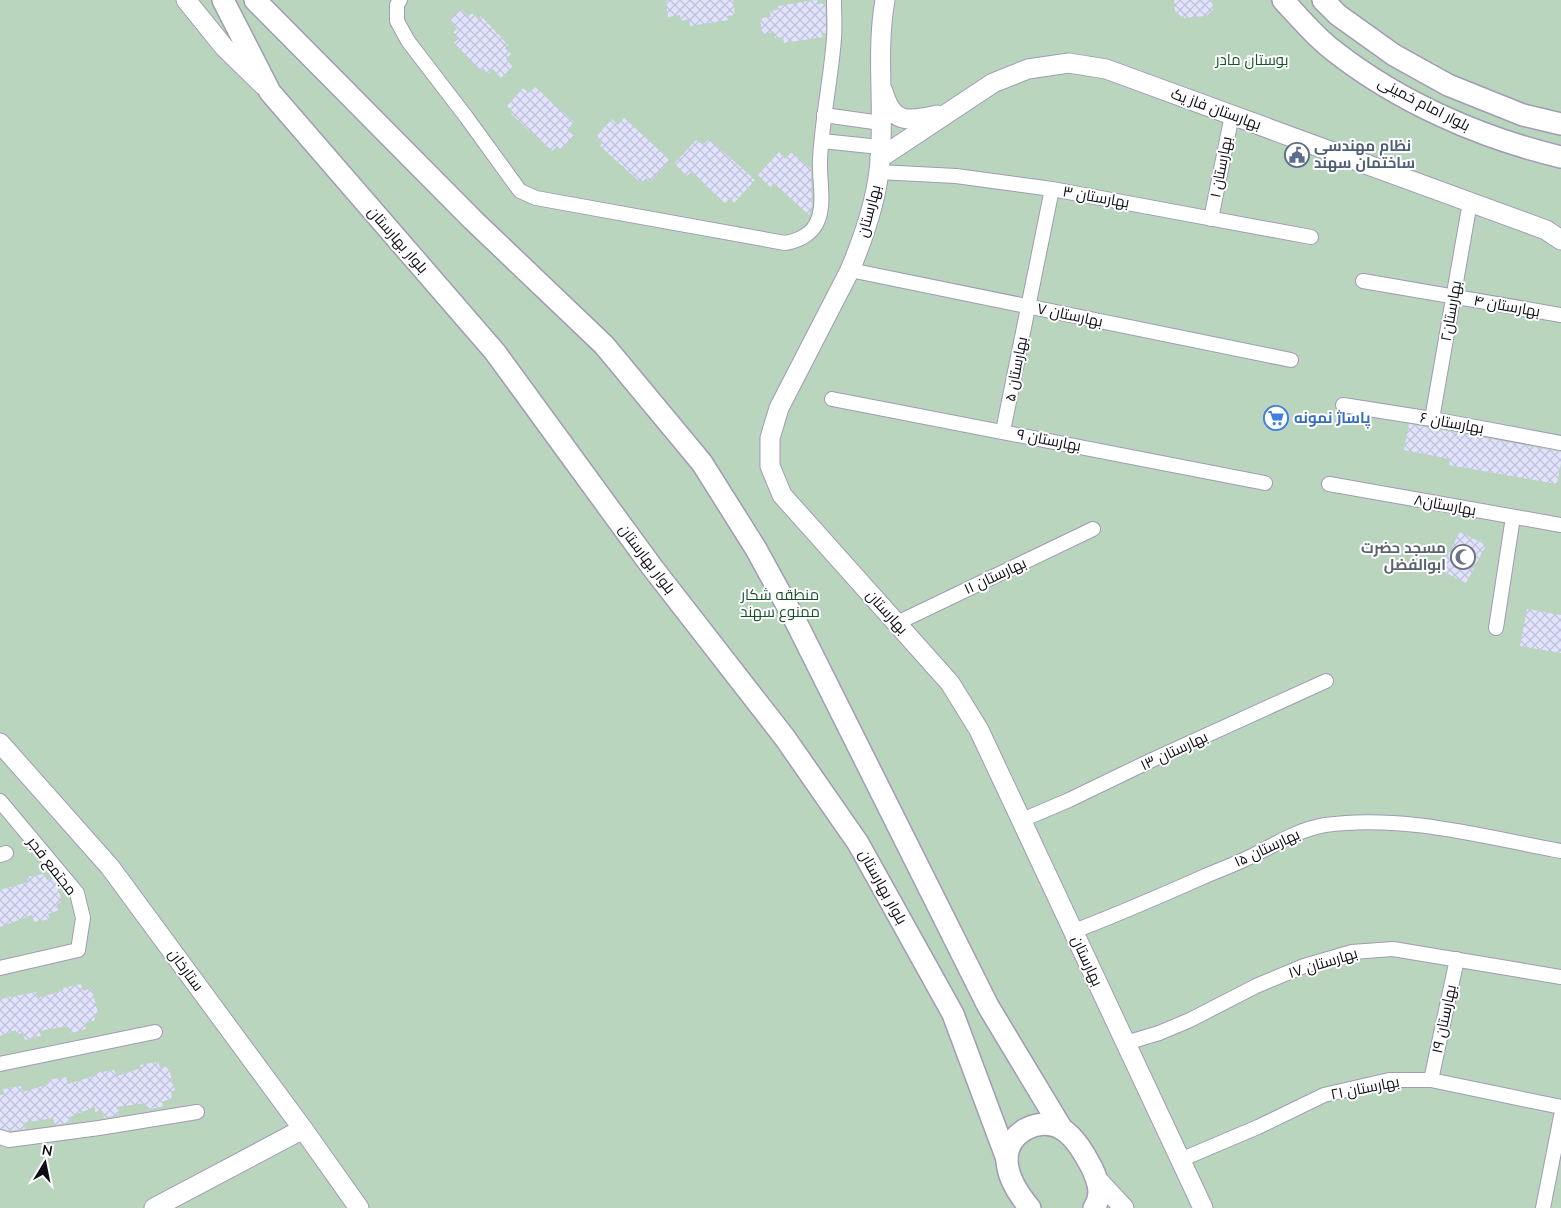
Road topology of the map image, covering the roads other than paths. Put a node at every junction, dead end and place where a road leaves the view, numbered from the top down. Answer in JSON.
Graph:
{"nodes":[{"id":1,"x":186,"y":0,"type":"edge"},
{"id":2,"x":223,"y":0,"type":"edge"},
{"id":3,"x":255,"y":0,"type":"edge"},
{"id":4,"x":400,"y":0,"type":"edge"},
{"id":5,"x":834,"y":0,"type":"edge"},
{"id":6,"x":885,"y":0,"type":"edge"},
{"id":7,"x":1283,"y":0,"type":"edge"},
{"id":8,"x":1323,"y":0,"type":"edge"},
{"id":9,"x":881,"y":80,"type":"junction"},
{"id":10,"x":270,"y":92,"type":"junction"},
{"id":11,"x":948,"y":112,"type":"junction"},
{"id":12,"x":824,"y":115,"type":"junction"},
{"id":13,"x":1232,"y":115,"type":"junction"},
{"id":14,"x":881,"y":123,"type":"junction"},
{"id":15,"x":1561,"y":124,"type":"edge"},
{"id":16,"x":822,"y":141,"type":"junction"},
{"id":17,"x":1561,"y":157,"type":"edge"},
{"id":18,"x":880,"y":159,"type":"junction"},
{"id":19,"x":1052,"y":189,"type":"junction"},
{"id":20,"x":1470,"y":202,"type":"junction"},
{"id":21,"x":1211,"y":219,"type":"junction"},
{"id":22,"x":1310,"y":237,"type":"dead end"},
{"id":23,"x":1561,"y":240,"type":"edge"},
{"id":24,"x":850,"y":270,"type":"junction"},
{"id":25,"x":1364,"y":281,"type":"dead end"},
{"id":26,"x":1454,"y":297,"type":"junction"},
{"id":27,"x":1028,"y":307,"type":"junction"},
{"id":28,"x":1561,"y":315,"type":"edge"},
{"id":29,"x":1291,"y":360,"type":"dead end"},
{"id":30,"x":832,"y":399,"type":"dead end"},
{"id":31,"x":1343,"y":405,"type":"dead end"},
{"id":32,"x":1432,"y":419,"type":"junction"},
{"id":33,"x":1003,"y":432,"type":"junction"},
{"id":34,"x":1561,"y":443,"type":"edge"},
{"id":35,"x":1264,"y":483,"type":"dead end"},
{"id":36,"x":1329,"y":484,"type":"dead end"},
{"id":37,"x":1513,"y":517,"type":"junction"},
{"id":38,"x":1561,"y":525,"type":"edge"},
{"id":39,"x":1094,"y":529,"type":"dead end"},
{"id":40,"x":896,"y":623,"type":"junction"},
{"id":41,"x":1496,"y":628,"type":"dead end"},
{"id":42,"x":1326,"y":681,"type":"dead end"},
{"id":43,"x":0,"y":743,"type":"edge"},
{"id":44,"x":0,"y":801,"type":"edge"},
{"id":45,"x":1022,"y":820,"type":"junction"},
{"id":46,"x":1561,"y":851,"type":"edge"},
{"id":47,"x":1074,"y":931,"type":"junction"},
{"id":48,"x":1457,"y":959,"type":"junction"},
{"id":49,"x":0,"y":968,"type":"edge"},
{"id":50,"x":1561,"y":977,"type":"edge"},
{"id":51,"x":155,"y":1032,"type":"dead end"},
{"id":52,"x":1126,"y":1043,"type":"junction"},
{"id":53,"x":0,"y":1064,"type":"edge"},
{"id":54,"x":1431,"y":1080,"type":"junction"},
{"id":55,"x":1561,"y":1108,"type":"edge"},
{"id":56,"x":197,"y":1112,"type":"dead end"},
{"id":57,"x":1561,"y":1116,"type":"edge"},
{"id":58,"x":303,"y":1129,"type":"junction"},
{"id":59,"x":1062,"y":1129,"type":"junction"},
{"id":60,"x":0,"y":1136,"type":"edge"},
{"id":61,"x":1007,"y":1159,"type":"junction"},
{"id":62,"x":1180,"y":1160,"type":"junction"},
{"id":63,"x":1098,"y":1180,"type":"junction"},
{"id":64,"x":1028,"y":1207,"type":"edge"},
{"id":65,"x":154,"y":1208,"type":"edge"},
{"id":66,"x":359,"y":1208,"type":"edge"},
{"id":67,"x":1094,"y":1208,"type":"edge"},
{"id":68,"x":1124,"y":1208,"type":"edge"},
{"id":69,"x":1203,"y":1208,"type":"edge"},
{"id":70,"x":1543,"y":1208,"type":"edge"}],
"edges":[{"from":1,"to":10,"type":"street"},
{"from":2,"to":10,"type":"main road","name":"بلوار بهارستان"},
{"from":3,"to":59,"type":"main road"},
{"from":4,"to":16,"type":"street"},
{"from":5,"to":12,"type":"street"},
{"from":6,"to":9,"type":"street","name":"بهارستان"},
{"from":7,"to":17,"type":"main road","name":"بلوار امام خمینی"},
{"from":8,"to":15,"type":"main road","name":"بلوار امام خمینی"},
{"from":9,"to":11,"type":"street"},
{"from":9,"to":14,"type":"street","name":"بهارستان"},
{"from":10,"to":61,"type":"main road","name":"بلوار بهارستان"},
{"from":11,"to":13,"type":"street","name":"بهارستان فاز یک"},
{"from":11,"to":18,"type":"street","name":"بهارستان فاز یک"},
{"from":12,"to":14,"type":"street"},
{"from":12,"to":16,"type":"street"},
{"from":13,"to":20,"type":"street","name":"بهارستان فاز یک"},
{"from":13,"to":21,"type":"street","name":"بهارستان ۱"},
{"from":14,"to":18,"type":"street","name":"بهارستان"},
{"from":16,"to":18,"type":"street","name":"بهارستان ۳"},
{"from":18,"to":19,"type":"street","name":"بهارستان ۳"},
{"from":18,"to":24,"type":"street","name":"بهارستان"},
{"from":19,"to":21,"type":"street","name":"بهارستان ۳"},
{"from":19,"to":27,"type":"street","name":"بهارستان ۵"},
{"from":20,"to":23,"type":"street","name":"بهارستان فاز یک"},
{"from":20,"to":26,"type":"street","name":"بهارستان۲"},
{"from":21,"to":22,"type":"street","name":"بهارستان ۳"},
{"from":24,"to":27,"type":"street","name":"بهارستان ۷"},
{"from":24,"to":40,"type":"street","name":"بهارستان"},
{"from":25,"to":26,"type":"street","name":"بهارستان ۴"},
{"from":26,"to":28,"type":"street","name":"بهارستان ۴"},
{"from":26,"to":32,"type":"street","name":"بهارستان۲"},
{"from":27,"to":29,"type":"street","name":"بهارستان ۷"},
{"from":27,"to":33,"type":"street","name":"بهارستان ۵"},
{"from":30,"to":33,"type":"street","name":"بهارستان ۹"},
{"from":31,"to":32,"type":"street","name":"بهارستان ۶"},
{"from":32,"to":34,"type":"street","name":"بهارستان ۶"},
{"from":33,"to":35,"type":"street","name":"بهارستان ۹"},
{"from":36,"to":37,"type":"street","name":"بهارستان۸"},
{"from":37,"to":38,"type":"street","name":"بهارستان۸"},
{"from":37,"to":41,"type":"street"},
{"from":39,"to":40,"type":"street","name":"بهارستان ۱۱"},
{"from":40,"to":45,"type":"street","name":"بهارستان"},
{"from":42,"to":45,"type":"street","name":"بهارستان ۱۳"},
{"from":43,"to":58,"type":"street","name":"ستارخان"},
{"from":44,"to":49,"type":"street","name":"مجتمع فجر"},
{"from":45,"to":47,"type":"street","name":"بهارستان"},
{"from":46,"to":47,"type":"street","name":"بهارستان ۱۵"},
{"from":47,"to":52,"type":"street","name":"بهارستان"},
{"from":48,"to":50,"type":"street","name":"بهارستان ۱۷"},
{"from":48,"to":52,"type":"street","name":"بهارستان ۱۷"},
{"from":48,"to":54,"type":"street","name":"بهارستان ۱۹"},
{"from":51,"to":53,"type":"street"},
{"from":52,"to":62,"type":"street","name":"بهارستان"},
{"from":54,"to":55,"type":"street","name":"بهارستان ۲۱"},
{"from":54,"to":62,"type":"street","name":"بهارستان ۲۱"},
{"from":56,"to":60,"type":"street"},
{"from":57,"to":70,"type":"street"},
{"from":58,"to":65,"type":"street"},
{"from":58,"to":66,"type":"street","name":"ستارخان"},
{"from":59,"to":61,"type":"main road"},
{"from":59,"to":63,"type":"main road"},
{"from":61,"to":64,"type":"main road","name":"بلوار بهارستان"},
{"from":62,"to":69,"type":"street","name":"بهارستان"},
{"from":63,"to":67,"type":"main road"},
{"from":63,"to":68,"type":"street"}]}
